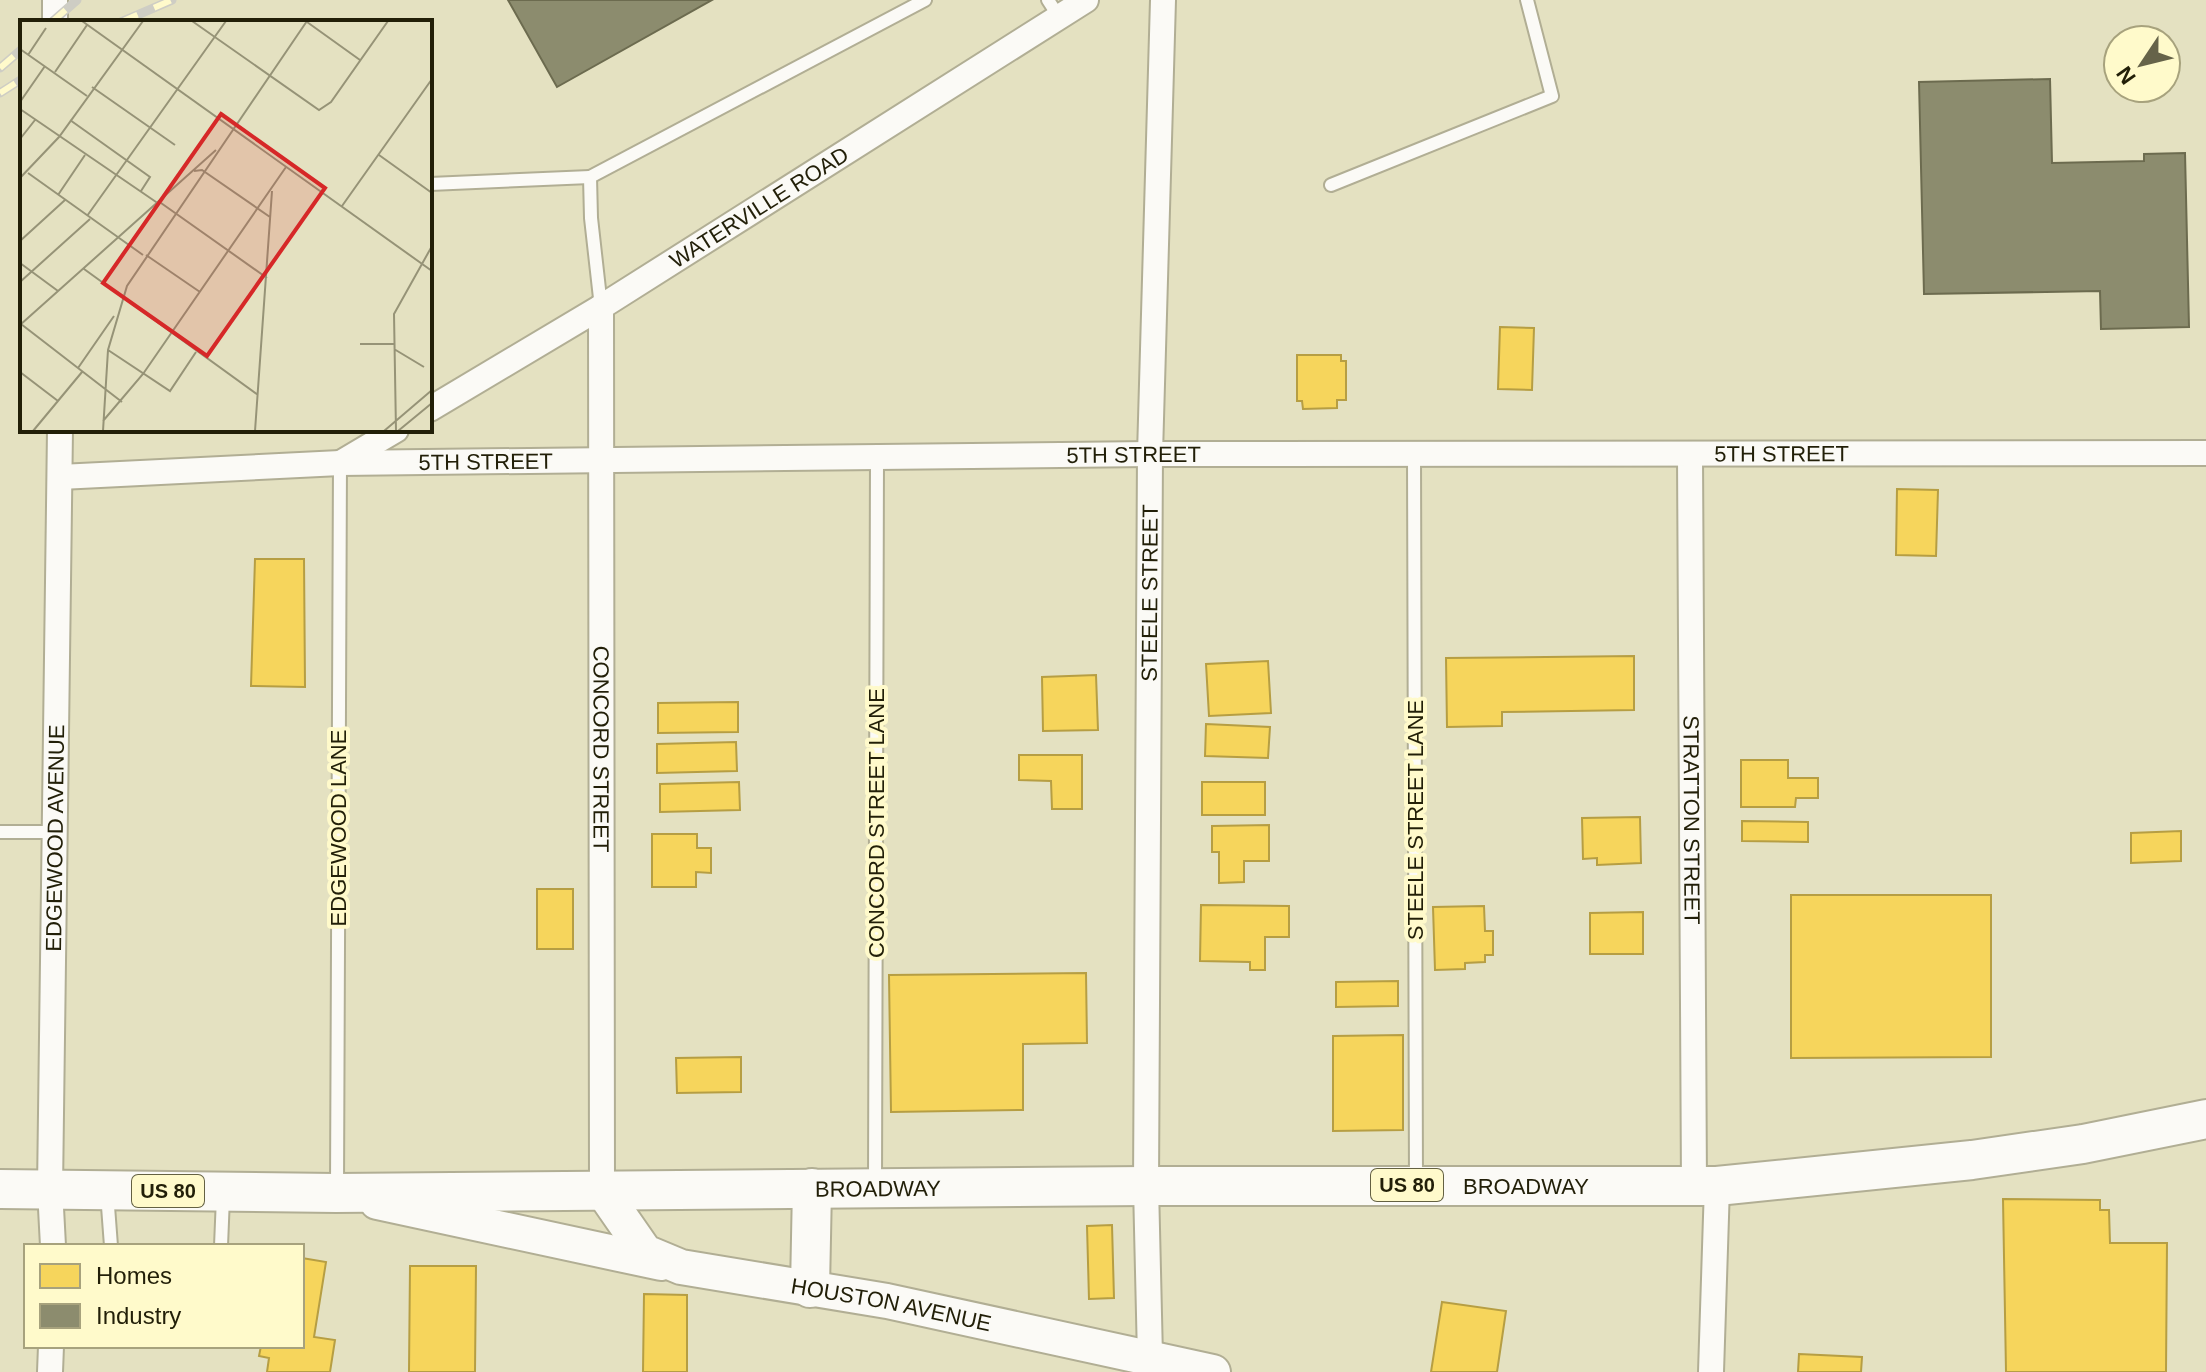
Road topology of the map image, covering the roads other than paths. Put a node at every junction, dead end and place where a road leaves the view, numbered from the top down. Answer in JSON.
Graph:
{"nodes":[{"id":1,"x":925,"y":0,"type":"edge"},
{"id":2,"x":1086,"y":0,"type":"edge"},
{"id":3,"x":1163,"y":0,"type":"edge"},
{"id":4,"x":1527,"y":0,"type":"edge"},
{"id":5,"x":1053,"y":9,"type":"edge"},
{"id":6,"x":590,"y":177,"type":"junction"},
{"id":7,"x":432,"y":184,"type":"edge"},
{"id":8,"x":1331,"y":185,"type":"dead end"},
{"id":9,"x":601,"y":307,"type":"junction"},
{"id":10,"x":432,"y":408,"type":"edge"},
{"id":11,"x":60,"y":432,"type":"edge"},
{"id":12,"x":393,"y":432,"type":"edge"},
{"id":13,"x":2206,"y":453,"type":"edge"},
{"id":14,"x":1150,"y":454,"type":"junction"},
{"id":15,"x":1414,"y":455,"type":"junction"},
{"id":16,"x":1690,"y":456,"type":"junction"},
{"id":17,"x":877,"y":459,"type":"junction"},
{"id":18,"x":600,"y":462,"type":"junction"},
{"id":19,"x":340,"y":463,"type":"junction"},
{"id":20,"x":60,"y":477,"type":"junction"},
{"id":21,"x":0,"y":832,"type":"edge"},
{"id":22,"x":53,"y":832,"type":"junction"},
{"id":23,"x":2206,"y":1119,"type":"edge"},
{"id":24,"x":1416,"y":1185,"type":"junction"},
{"id":25,"x":1146,"y":1186,"type":"junction"},
{"id":26,"x":1706,"y":1186,"type":"junction"},
{"id":27,"x":812,"y":1188,"type":"junction"},
{"id":28,"x":875,"y":1188,"type":"junction"},
{"id":29,"x":0,"y":1189,"type":"edge"},
{"id":30,"x":50,"y":1189,"type":"junction"},
{"id":31,"x":107,"y":1190,"type":"junction"},
{"id":32,"x":602,"y":1190,"type":"junction"},
{"id":33,"x":224,"y":1191,"type":"junction"},
{"id":34,"x":336,"y":1193,"type":"junction"},
{"id":35,"x":53,"y":1244,"type":"edge"},
{"id":36,"x":111,"y":1244,"type":"edge"},
{"id":37,"x":221,"y":1244,"type":"edge"},
{"id":38,"x":681,"y":1267,"type":"junction"},
{"id":39,"x":810,"y":1288,"type":"junction"},
{"id":40,"x":51,"y":1348,"type":"edge"},
{"id":41,"x":1161,"y":1363,"type":"edge"},
{"id":42,"x":50,"y":1372,"type":"edge"},
{"id":43,"x":1213,"y":1372,"type":"edge"},
{"id":44,"x":1711,"y":1372,"type":"edge"}],
"edges":[{"from":1,"to":6,"type":"lane"},
{"from":2,"to":5,"type":"street","name":"WATERVILLE ROAD"},
{"from":3,"to":14,"type":"street","name":"STEELE STREET"},
{"from":4,"to":8,"type":"lane"},
{"from":5,"to":9,"type":"street","name":"WATERVILLE ROAD"},
{"from":6,"to":7,"type":"lane"},
{"from":6,"to":9,"type":"lane"},
{"from":9,"to":10,"type":"street","name":"WATERVILLE ROAD"},
{"from":9,"to":18,"type":"street","name":"CONCORD STREET"},
{"from":11,"to":20,"type":"street","name":"EDGEWOOD AVENUE"},
{"from":12,"to":19,"type":"street"},
{"from":13,"to":16,"type":"street","name":"5TH STREET"},
{"from":14,"to":15,"type":"street","name":"5TH STREET"},
{"from":14,"to":17,"type":"street","name":"5TH STREET"},
{"from":14,"to":25,"type":"street","name":"STEELE STREET"},
{"from":15,"to":16,"type":"street","name":"5TH STREET"},
{"from":15,"to":24,"type":"lane","name":"STEELE STREET LANE"},
{"from":16,"to":26,"type":"street","name":"STRATTON STREET"},
{"from":17,"to":18,"type":"street","name":"5TH STREET"},
{"from":17,"to":28,"type":"lane","name":"CONCORD STREET LANE"},
{"from":18,"to":19,"type":"street","name":"5TH STREET"},
{"from":18,"to":32,"type":"street","name":"CONCORD STREET"},
{"from":19,"to":20,"type":"street","name":"5TH STREET"},
{"from":19,"to":34,"type":"lane","name":"EDGEWOOD LANE"},
{"from":20,"to":22,"type":"street","name":"EDGEWOOD AVENUE"},
{"from":21,"to":22,"type":"lane"},
{"from":22,"to":30,"type":"street","name":"EDGEWOOD AVENUE"},
{"from":23,"to":26,"type":"main road","name":"BROADWAY","number":"US 80"},
{"from":24,"to":25,"type":"main road","name":"BROADWAY","number":"US 80"},
{"from":24,"to":26,"type":"main road","name":"BROADWAY","number":"US 80"},
{"from":25,"to":28,"type":"main road","name":"BROADWAY","number":"US 80"},
{"from":25,"to":41,"type":"street","name":"STEELE STREET"},
{"from":26,"to":44,"type":"street","name":"STRATTON STREET"},
{"from":27,"to":28,"type":"main road","name":"BROADWAY","number":"US 80"},
{"from":27,"to":32,"type":"main road","name":"BROADWAY","number":"US 80"},
{"from":27,"to":39,"type":"main road"},
{"from":29,"to":30,"type":"main road","number":"US 80"},
{"from":30,"to":31,"type":"main road","number":"US 80"},
{"from":30,"to":35,"type":"street","name":"EDGEWOOD AVENUE"},
{"from":31,"to":33,"type":"main road","number":"US 80"},
{"from":31,"to":36,"type":"lane"},
{"from":32,"to":34,"type":"main road","number":"US 80"},
{"from":32,"to":38,"type":"street","name":"HOUSTON AVENUE"},
{"from":33,"to":34,"type":"main road","number":"US 80"},
{"from":33,"to":37,"type":"lane"},
{"from":34,"to":38,"type":"street"},
{"from":38,"to":39,"type":"street","name":"HOUSTON AVENUE"},
{"from":39,"to":41,"type":"street","name":"HOUSTON AVENUE"},
{"from":40,"to":42,"type":"street"},
{"from":41,"to":43,"type":"street","name":"HOUSTON AVENUE"}]}
